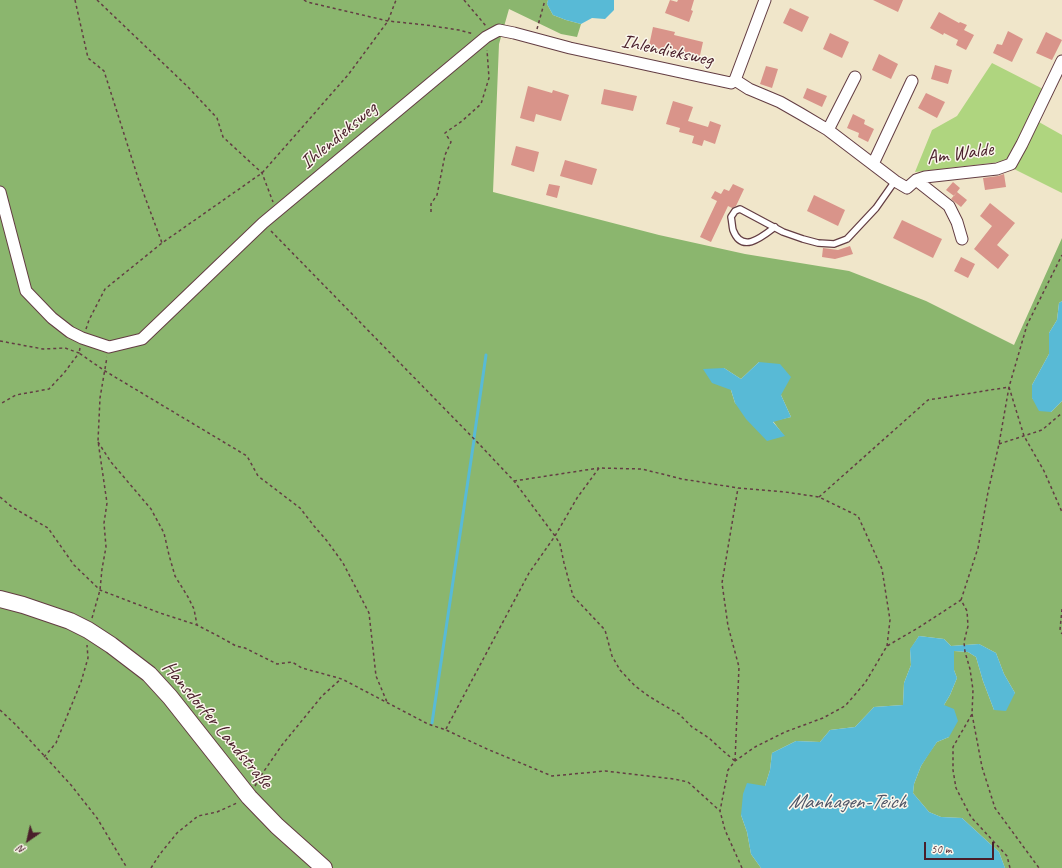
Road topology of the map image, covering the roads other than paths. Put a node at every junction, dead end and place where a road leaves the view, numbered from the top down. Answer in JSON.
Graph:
{"nodes":[{"id":1,"x":765,"y":0,"type":"edge"},
{"id":2,"x":1062,"y":61,"type":"edge"},
{"id":3,"x":856,"y":77,"type":"dead end"},
{"id":4,"x":735,"y":80,"type":"junction"},
{"id":5,"x":912,"y":81,"type":"dead end"},
{"id":6,"x":828,"y":130,"type":"junction"},
{"id":7,"x":874,"y":164,"type":"junction"},
{"id":8,"x":916,"y":180,"type":"junction"},
{"id":9,"x":895,"y":181,"type":"junction"},
{"id":10,"x":0,"y":192,"type":"edge"},
{"id":11,"x":775,"y":227,"type":"junction"},
{"id":12,"x":962,"y":239,"type":"dead end"},
{"id":13,"x":0,"y":599,"type":"edge"},
{"id":14,"x":324,"y":868,"type":"edge"}],
"edges":[{"from":1,"to":4,"type":"street","name":"Ihlendieksweg"},
{"from":2,"to":8,"type":"street","name":"Am Walde"},
{"from":3,"to":6,"type":"street"},
{"from":4,"to":6,"type":"street","name":"Am Walde"},
{"from":4,"to":10,"type":"street","name":"Ihlendieksweg"},
{"from":5,"to":7,"type":"street"},
{"from":6,"to":7,"type":"street","name":"Am Walde"},
{"from":7,"to":9,"type":"street","name":"Am Walde"},
{"from":8,"to":9,"type":"street","name":"Am Walde"},
{"from":8,"to":12,"type":"street","name":"Am Walde"},
{"from":9,"to":11,"type":"lane"},
{"from":11,"to":11,"type":"lane"},
{"from":13,"to":14,"type":"main road","name":"Hansdorfer Landstraße"}]}
